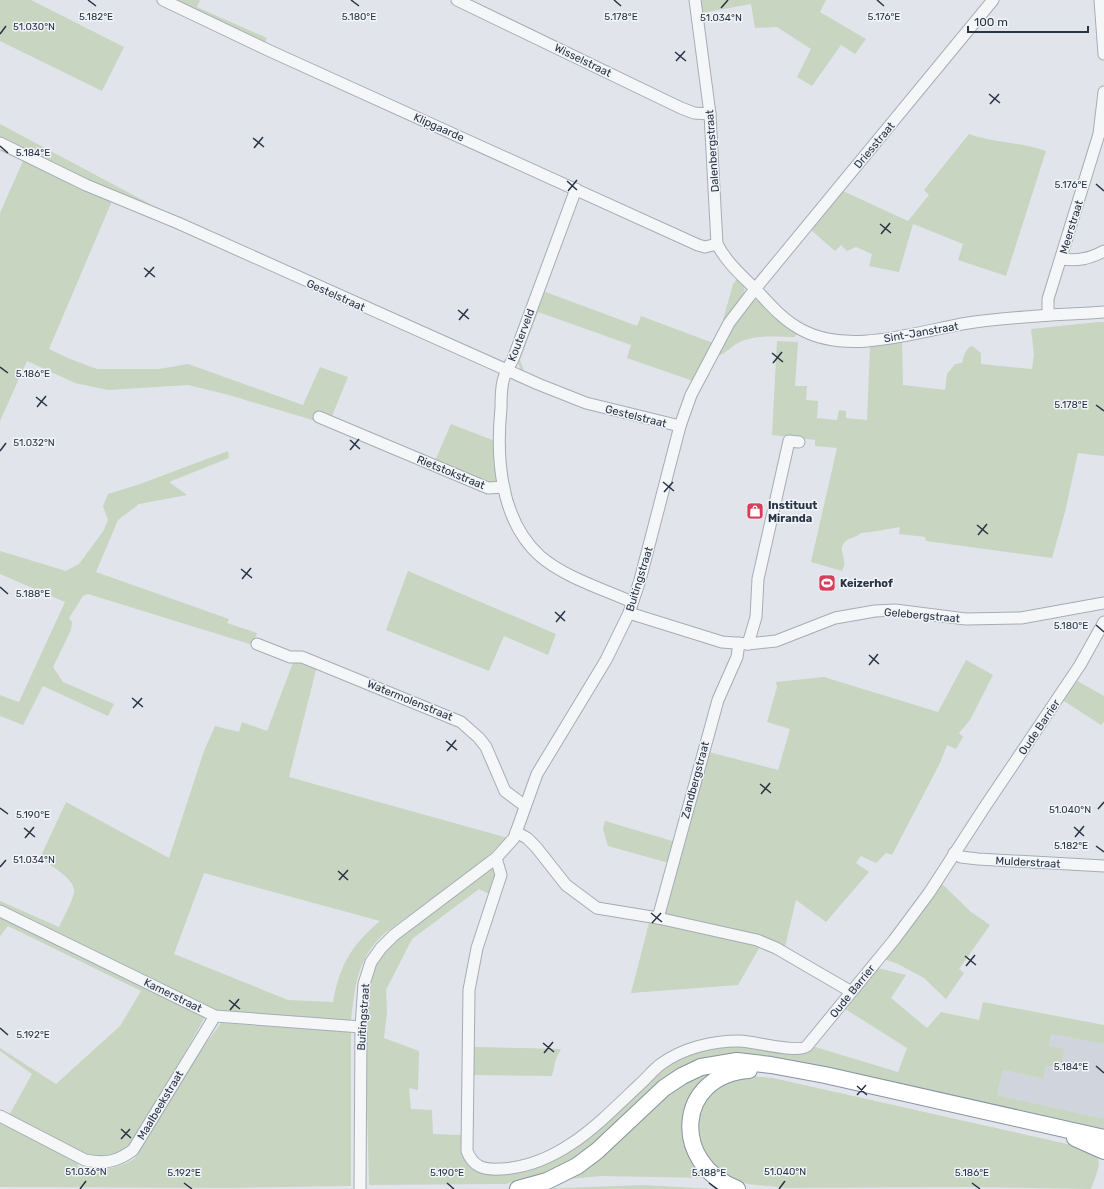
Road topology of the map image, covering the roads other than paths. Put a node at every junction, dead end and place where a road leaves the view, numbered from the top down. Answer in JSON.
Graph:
{"nodes":[{"id":1,"x":163,"y":0,"type":"edge"},
{"id":2,"x":457,"y":0,"type":"edge"},
{"id":3,"x":695,"y":0,"type":"edge"},
{"id":4,"x":993,"y":0,"type":"edge"},
{"id":5,"x":1100,"y":0,"type":"edge"},
{"id":6,"x":1104,"y":54,"type":"edge"},
{"id":7,"x":1104,"y":92,"type":"edge"},
{"id":8,"x":710,"y":114,"type":"junction"},
{"id":9,"x":1101,"y":135,"type":"edge"},
{"id":10,"x":0,"y":143,"type":"edge"},
{"id":11,"x":576,"y":189,"type":"junction"},
{"id":12,"x":717,"y":244,"type":"junction"},
{"id":13,"x":1104,"y":251,"type":"edge"},
{"id":14,"x":1061,"y":259,"type":"junction"},
{"id":15,"x":755,"y":289,"type":"junction"},
{"id":16,"x":1104,"y":312,"type":"edge"},
{"id":17,"x":1048,"y":316,"type":"junction"},
{"id":18,"x":507,"y":371,"type":"junction"},
{"id":19,"x":319,"y":417,"type":"dead end"},
{"id":20,"x":680,"y":426,"type":"junction"},
{"id":21,"x":799,"y":442,"type":"dead end"},
{"id":22,"x":504,"y":487,"type":"junction"},
{"id":23,"x":1104,"y":603,"type":"edge"},
{"id":24,"x":630,"y":608,"type":"junction"},
{"id":25,"x":1104,"y":622,"type":"edge"},
{"id":26,"x":258,"y":644,"type":"dead end"},
{"id":27,"x":743,"y":644,"type":"junction"},
{"id":28,"x":526,"y":806,"type":"junction"},
{"id":29,"x":516,"y":832,"type":"junction"},
{"id":30,"x":954,"y":853,"type":"junction"},
{"id":31,"x":496,"y":858,"type":"junction"},
{"id":32,"x":1104,"y":866,"type":"edge"},
{"id":33,"x":0,"y":910,"type":"edge"},
{"id":34,"x":658,"y":918,"type":"junction"},
{"id":35,"x":850,"y":991,"type":"junction"},
{"id":36,"x":215,"y":1016,"type":"junction"},
{"id":37,"x":361,"y":1026,"type":"junction"},
{"id":38,"x":0,"y":1116,"type":"edge"},
{"id":39,"x":1103,"y":1140,"type":"edge"},
{"id":40,"x":360,"y":1189,"type":"edge"},
{"id":41,"x":518,"y":1189,"type":"edge"},
{"id":42,"x":737,"y":1189,"type":"edge"}],
"edges":[{"from":1,"to":11,"type":"street","name":"Klipgaarde"},
{"from":2,"to":8,"type":"street","name":"Wisselstraat"},
{"from":3,"to":8,"type":"street","name":"Dalenbergstraat"},
{"from":4,"to":15,"type":"street","name":"Driesstraat"},
{"from":5,"to":6,"type":"street"},
{"from":7,"to":9,"type":"street","name":"Meerstraat"},
{"from":8,"to":12,"type":"street","name":"Dalenbergstraat"},
{"from":9,"to":14,"type":"street","name":"Meerstraat"},
{"from":10,"to":18,"type":"street","name":"Gestelstraat"},
{"from":11,"to":12,"type":"street","name":"Klipgaarde"},
{"from":11,"to":18,"type":"street","name":"Kouterveld"},
{"from":12,"to":15,"type":"street","name":"Dalenbergstraat"},
{"from":13,"to":14,"type":"street"},
{"from":14,"to":17,"type":"street","name":"Meerstraat"},
{"from":15,"to":17,"type":"street","name":"Sint-Janstraat"},
{"from":15,"to":20,"type":"street","name":"Buitingstraat"},
{"from":16,"to":17,"type":"street","name":"Sint-Janstraat"},
{"from":18,"to":20,"type":"street","name":"Gestelstraat"},
{"from":18,"to":22,"type":"street","name":"Kouterveld"},
{"from":19,"to":22,"type":"street","name":"Rietstokstraat"},
{"from":20,"to":24,"type":"street","name":"Buitingstraat"},
{"from":21,"to":27,"type":"street","name":"Zandbergstraat"},
{"from":22,"to":24,"type":"street"},
{"from":23,"to":27,"type":"street","name":"Gelebergstraat"},
{"from":24,"to":27,"type":"street","name":"Gelebergstraat"},
{"from":24,"to":28,"type":"street","name":"Buitingstraat"},
{"from":25,"to":30,"type":"street","name":"Oude Barrier"},
{"from":26,"to":28,"type":"street","name":"Watermolenstraat"},
{"from":27,"to":34,"type":"street","name":"Zandbergstraat"},
{"from":28,"to":29,"type":"street","name":"Buitingstraat"},
{"from":29,"to":31,"type":"street","name":"Buitingstraat"},
{"from":29,"to":34,"type":"street"},
{"from":30,"to":32,"type":"street","name":"Mulderstraat"},
{"from":30,"to":35,"type":"street","name":"Oude Barrier"},
{"from":31,"to":35,"type":"street","name":"Oude Barrier"},
{"from":31,"to":37,"type":"street","name":"Buitingstraat"},
{"from":33,"to":36,"type":"street","name":"Kamerstraat"},
{"from":34,"to":35,"type":"street"},
{"from":36,"to":37,"type":"street","name":"Kamerstraat"},
{"from":36,"to":38,"type":"street","name":"Maalbeekstraat"},
{"from":37,"to":40,"type":"street","name":"Buitingstraat"},
{"from":39,"to":41,"type":"highway"},
{"from":39,"to":42,"type":"highway"}]}
